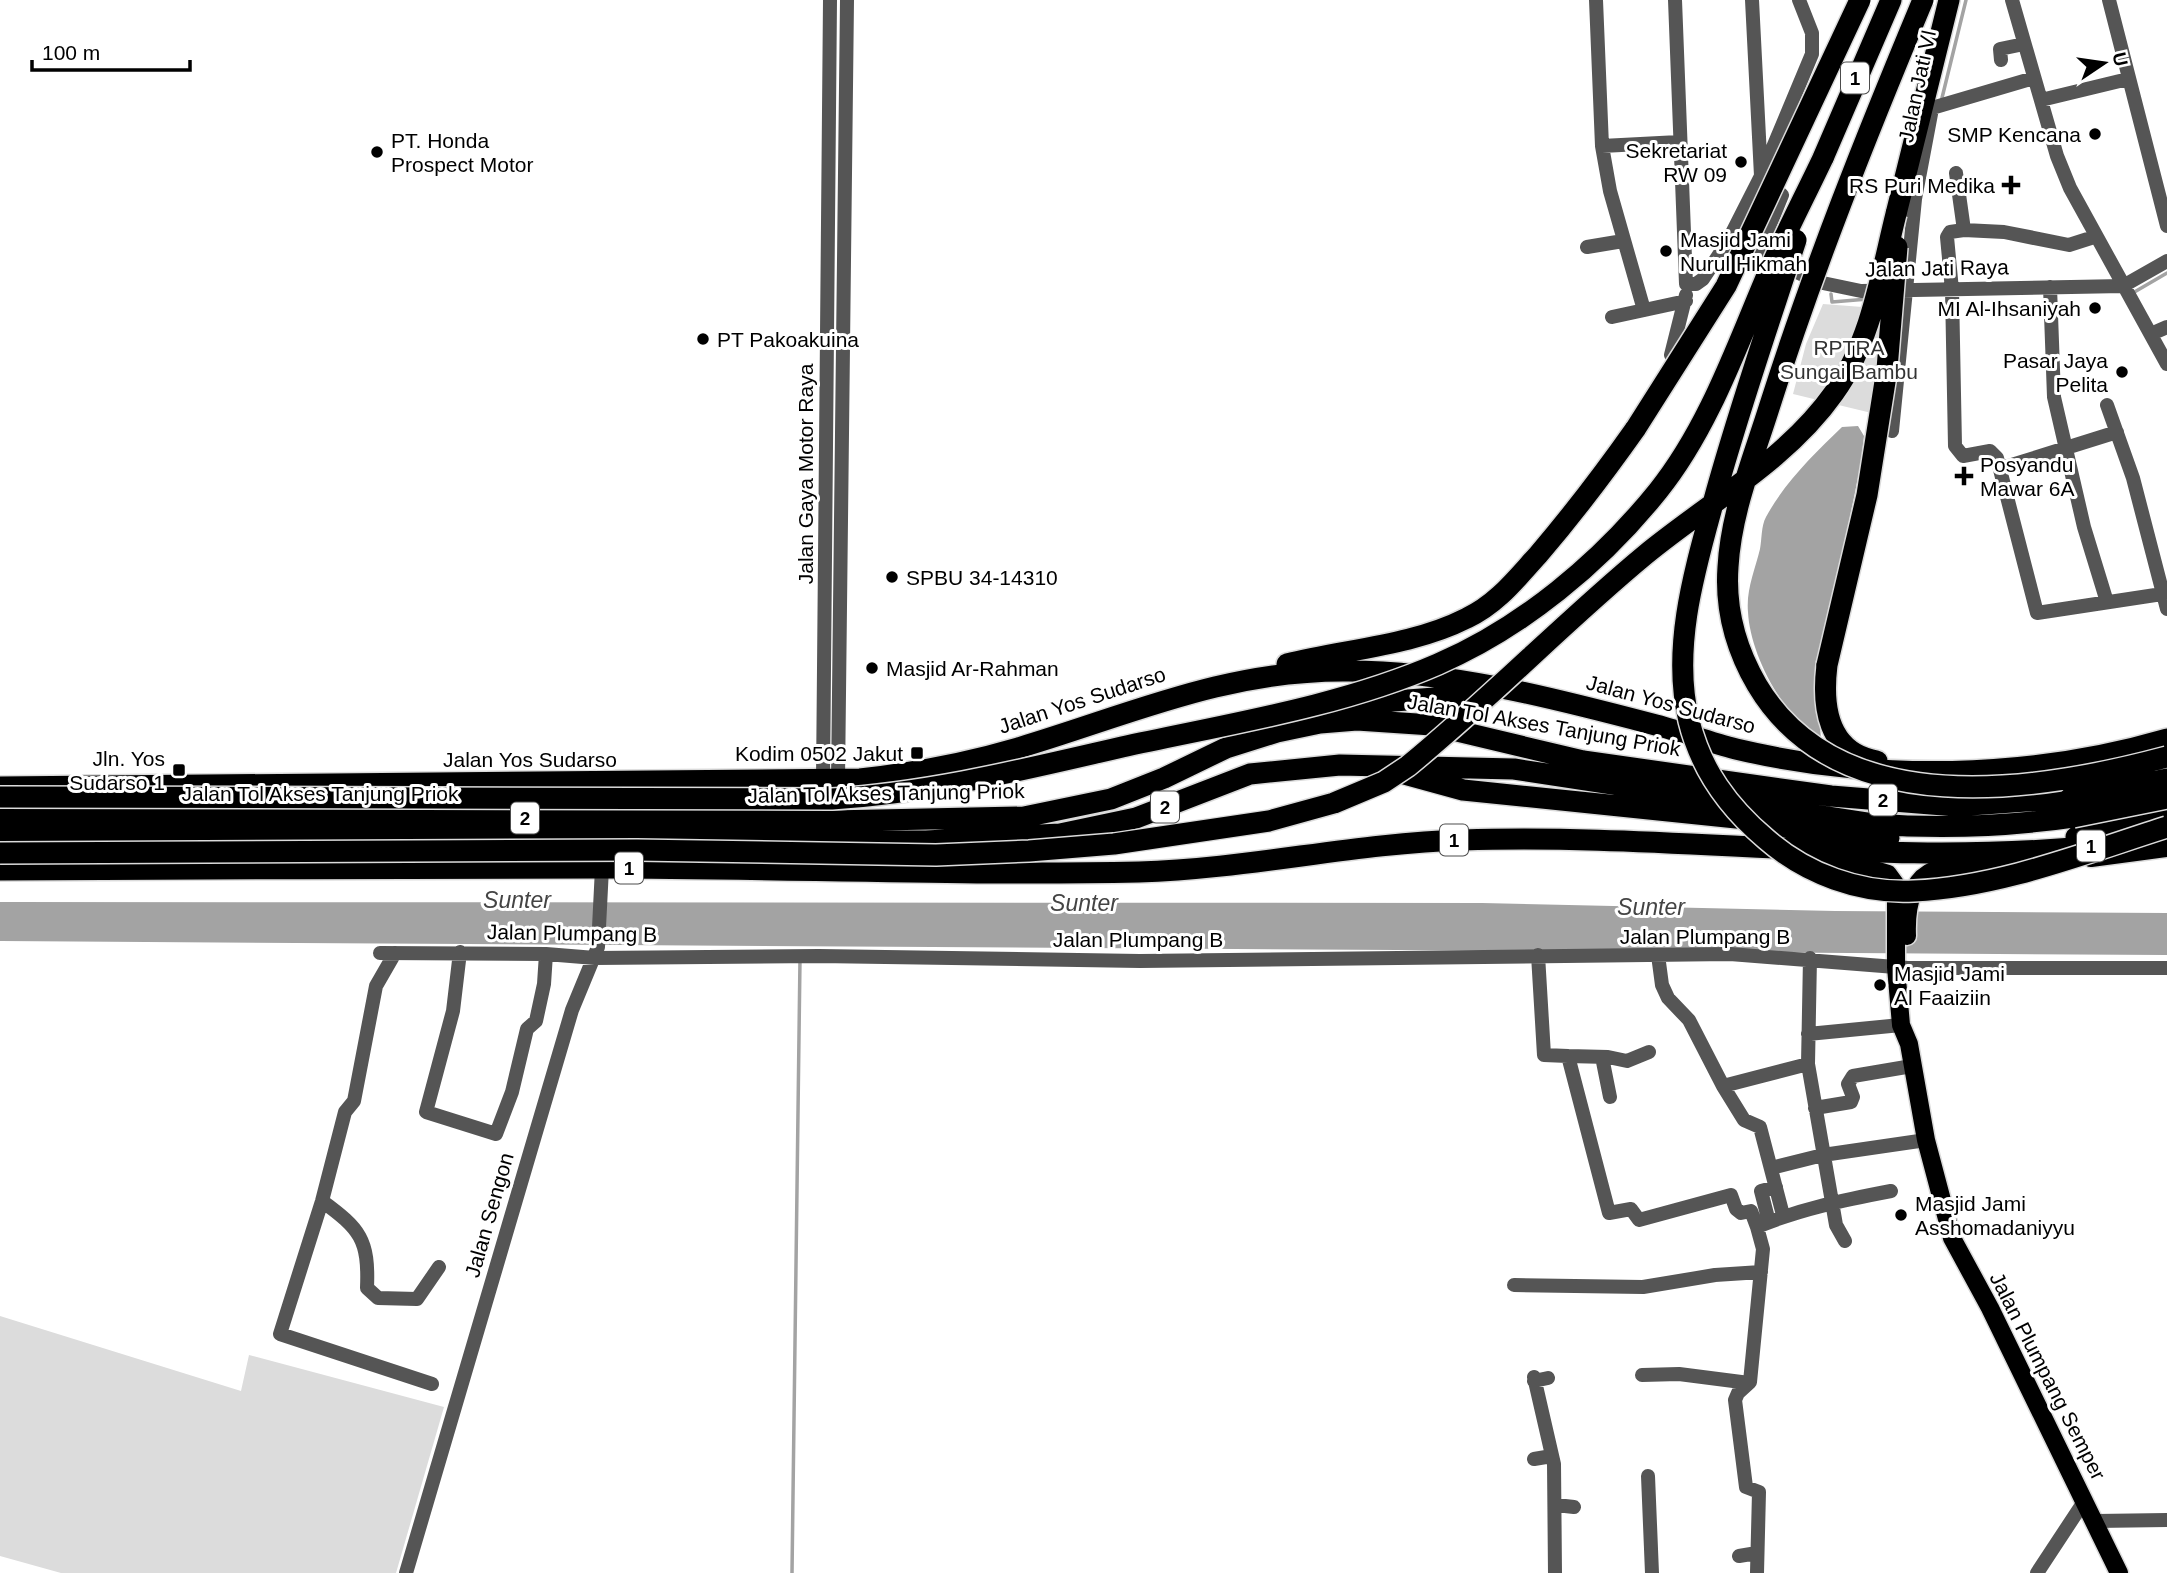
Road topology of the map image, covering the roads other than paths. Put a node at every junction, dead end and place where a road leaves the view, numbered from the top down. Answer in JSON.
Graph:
{"nodes":[{"id":1,"x":830,"y":0,"type":"edge"},
{"id":2,"x":846,"y":0,"type":"edge"},
{"id":3,"x":1596,"y":0,"type":"edge"},
{"id":4,"x":1675,"y":0,"type":"edge"},
{"id":5,"x":1752,"y":0,"type":"edge"},
{"id":6,"x":1798,"y":0,"type":"edge"},
{"id":7,"x":1860,"y":0,"type":"edge"},
{"id":8,"x":1891,"y":0,"type":"edge"},
{"id":9,"x":1923,"y":0,"type":"edge"},
{"id":10,"x":1949,"y":0,"type":"edge"},
{"id":11,"x":1958,"y":0,"type":"edge"},
{"id":12,"x":2012,"y":0,"type":"edge"},
{"id":13,"x":2109,"y":0,"type":"edge"},
{"id":14,"x":2024,"y":44,"type":"junction"},
{"id":15,"x":2001,"y":60,"type":"dead end"},
{"id":16,"x":2034,"y":78,"type":"junction"},
{"id":17,"x":2128,"y":79,"type":"junction"},
{"id":18,"x":2041,"y":100,"type":"junction"},
{"id":19,"x":1936,"y":107,"type":"junction"},
{"id":20,"x":1679,"y":142,"type":"junction"},
{"id":21,"x":1602,"y":146,"type":"junction"},
{"id":22,"x":1824,"y":158,"type":"junction"},
{"id":23,"x":1956,"y":173,"type":"dead end"},
{"id":24,"x":1760,"y":176,"type":"junction"},
{"id":25,"x":1896,"y":214,"type":"junction"},
{"id":26,"x":2167,"y":226,"type":"edge"},
{"id":27,"x":1964,"y":230,"type":"junction"},
{"id":28,"x":2095,"y":237,"type":"junction"},
{"id":29,"x":1623,"y":241,"type":"junction"},
{"id":30,"x":1728,"y":241,"type":"junction"},
{"id":31,"x":1587,"y":247,"type":"dead end"},
{"id":32,"x":1758,"y":254,"type":"junction"},
{"id":33,"x":2167,"y":261,"type":"edge"},
{"id":34,"x":1686,"y":284,"type":"junction"},
{"id":35,"x":2126,"y":291,"type":"junction"},
{"id":36,"x":2050,"y":292,"type":"junction"},
{"id":37,"x":1952,"y":293,"type":"junction"},
{"id":38,"x":1907,"y":295,"type":"junction"},
{"id":39,"x":1686,"y":301,"type":"junction"},
{"id":40,"x":1644,"y":310,"type":"junction"},
{"id":41,"x":1612,"y":317,"type":"dead end"},
{"id":42,"x":2167,"y":327,"type":"edge"},
{"id":43,"x":827,"y":334,"type":"junction"},
{"id":44,"x":843,"y":334,"type":"junction"},
{"id":45,"x":2151,"y":334,"type":"junction"},
{"id":46,"x":1671,"y":355,"type":"dead end"},
{"id":47,"x":2167,"y":364,"type":"edge"},
{"id":48,"x":2107,"y":405,"type":"dead end"},
{"id":49,"x":1892,"y":431,"type":"dead end"},
{"id":50,"x":2117,"y":432,"type":"junction"},
{"id":51,"x":2067,"y":446,"type":"junction"},
{"id":52,"x":2001,"y":468,"type":"junction"},
{"id":53,"x":2162,"y":594,"type":"junction"},
{"id":54,"x":2108,"y":602,"type":"junction"},
{"id":55,"x":2167,"y":609,"type":"edge"},
{"id":56,"x":832,"y":679,"type":"junction"},
{"id":57,"x":1200,"y":689,"type":"junction"},
{"id":58,"x":1558,"y":700,"type":"junction"},
{"id":59,"x":1277,"y":732,"type":"junction"},
{"id":60,"x":2167,"y":739,"type":"edge"},
{"id":61,"x":2142,"y":746,"type":"junction"},
{"id":62,"x":2121,"y":752,"type":"junction"},
{"id":63,"x":2167,"y":757,"type":"edge"},
{"id":64,"x":1374,"y":766,"type":"junction"},
{"id":65,"x":2167,"y":779,"type":"edge"},
{"id":66,"x":831,"y":780,"type":"junction"},
{"id":67,"x":0,"y":787,"type":"edge"},
{"id":68,"x":0,"y":797,"type":"edge"},
{"id":69,"x":2167,"y":798,"type":"edge"},
{"id":70,"x":2071,"y":808,"type":"junction"},
{"id":71,"x":0,"y":816,"type":"edge"},
{"id":72,"x":2167,"y":827,"type":"edge"},
{"id":73,"x":831,"y":830,"type":"junction"},
{"id":74,"x":0,"y":835,"type":"edge"},
{"id":75,"x":2167,"y":839,"type":"edge"},
{"id":76,"x":2167,"y":848,"type":"edge"},
{"id":77,"x":1814,"y":852,"type":"junction"},
{"id":78,"x":1930,"y":852,"type":"junction"},
{"id":79,"x":2003,"y":852,"type":"junction"},
{"id":80,"x":0,"y":853,"type":"edge"},
{"id":81,"x":602,"y":868,"type":"junction"},
{"id":82,"x":0,"y":870,"type":"edge"},
{"id":83,"x":1904,"y":901,"type":"junction"},
{"id":84,"x":460,"y":952,"type":"junction"},
{"id":85,"x":596,"y":953,"type":"junction"},
{"id":86,"x":546,"y":954,"type":"junction"},
{"id":87,"x":1538,"y":955,"type":"junction"},
{"id":88,"x":1658,"y":955,"type":"junction"},
{"id":89,"x":1810,"y":958,"type":"junction"},
{"id":90,"x":1902,"y":964,"type":"junction"},
{"id":91,"x":2167,"y":968,"type":"edge"},
{"id":92,"x":1903,"y":1029,"type":"junction"},
{"id":93,"x":1808,"y":1034,"type":"junction"},
{"id":94,"x":1649,"y":1052,"type":"dead end"},
{"id":95,"x":1568,"y":1056,"type":"junction"},
{"id":96,"x":1602,"y":1057,"type":"junction"},
{"id":97,"x":1808,"y":1064,"type":"junction"},
{"id":98,"x":1912,"y":1066,"type":"junction"},
{"id":99,"x":1723,"y":1086,"type":"junction"},
{"id":100,"x":1610,"y":1097,"type":"dead end"},
{"id":101,"x":1815,"y":1108,"type":"junction"},
{"id":102,"x":1926,"y":1140,"type":"junction"},
{"id":103,"x":1824,"y":1155,"type":"junction"},
{"id":104,"x":1771,"y":1168,"type":"junction"},
{"id":105,"x":1776,"y":1187,"type":"junction"},
{"id":106,"x":1891,"y":1191,"type":"dead end"},
{"id":107,"x":322,"y":1201,"type":"junction"},
{"id":108,"x":1831,"y":1202,"type":"junction"},
{"id":109,"x":1783,"y":1215,"type":"junction"},
{"id":110,"x":1763,"y":1225,"type":"junction"},
{"id":111,"x":1845,"y":1241,"type":"dead end"},
{"id":112,"x":439,"y":1267,"type":"dead end"},
{"id":113,"x":1761,"y":1272,"type":"junction"},
{"id":114,"x":1514,"y":1286,"type":"dead end"},
{"id":115,"x":1642,"y":1375,"type":"dead end"},
{"id":116,"x":1539,"y":1378,"type":"dead end"},
{"id":117,"x":1749,"y":1383,"type":"junction"},
{"id":118,"x":432,"y":1384,"type":"dead end"},
{"id":119,"x":1552,"y":1456,"type":"junction"},
{"id":120,"x":1534,"y":1459,"type":"dead end"},
{"id":121,"x":1648,"y":1476,"type":"dead end"},
{"id":122,"x":2085,"y":1500,"type":"junction"},
{"id":123,"x":1556,"y":1505,"type":"junction"},
{"id":124,"x":1574,"y":1507,"type":"dead end"},
{"id":125,"x":2167,"y":1520,"type":"edge"},
{"id":126,"x":2096,"y":1521,"type":"junction"},
{"id":127,"x":1757,"y":1553,"type":"junction"},
{"id":128,"x":1739,"y":1556,"type":"dead end"},
{"id":129,"x":406,"y":1573,"type":"edge"},
{"id":130,"x":1555,"y":1573,"type":"edge"},
{"id":131,"x":1652,"y":1573,"type":"edge"},
{"id":132,"x":1757,"y":1573,"type":"edge"},
{"id":133,"x":2037,"y":1573,"type":"edge"},
{"id":134,"x":2119,"y":1573,"type":"edge"}],
"edges":[{"from":1,"to":43,"type":"street","name":"Jalan Gaya Motor Raya"},
{"from":2,"to":44,"type":"street","name":"Jalan Gaya Motor Raya"},
{"from":3,"to":21,"type":"street"},
{"from":4,"to":20,"type":"street"},
{"from":5,"to":24,"type":"street"},
{"from":6,"to":24,"type":"street"},
{"from":7,"to":57,"type":"highway","bridge":true},
{"from":8,"to":22,"type":"highway","number":"1"},
{"from":9,"to":63,"type":"highway","bridge":true},
{"from":10,"to":25,"type":"highway"},
{"from":11,"to":19,"type":"street","name":"Jalan Jati VI"},
{"from":12,"to":14,"type":"street"},
{"from":13,"to":17,"type":"street"},
{"from":14,"to":15,"type":"street"},
{"from":14,"to":16,"type":"street"},
{"from":16,"to":18,"type":"street"},
{"from":16,"to":19,"type":"street"},
{"from":17,"to":18,"type":"street"},
{"from":17,"to":26,"type":"street"},
{"from":18,"to":28,"type":"street"},
{"from":19,"to":38,"type":"street","name":"Jalan Jati VI"},
{"from":20,"to":21,"type":"street"},
{"from":20,"to":34,"type":"street"},
{"from":21,"to":29,"type":"street"},
{"from":22,"to":68,"type":"highway","bridge":true},
{"from":22,"to":72,"type":"highway","bridge":true},
{"from":23,"to":27,"type":"street"},
{"from":24,"to":30,"type":"street"},
{"from":24,"to":32,"type":"street"},
{"from":25,"to":61,"type":"highway","bridge":true},
{"from":25,"to":80,"type":"highway","bridge":true},
{"from":27,"to":28,"type":"street"},
{"from":27,"to":37,"type":"street"},
{"from":28,"to":35,"type":"street"},
{"from":29,"to":31,"type":"street"},
{"from":29,"to":40,"type":"street"},
{"from":30,"to":32,"type":"street","name":"Jalan Jati Raya"},
{"from":30,"to":34,"type":"street"},
{"from":32,"to":38,"type":"street","name":"Jalan Jati Raya"},
{"from":33,"to":35,"type":"street"},
{"from":34,"to":39,"type":"street"},
{"from":35,"to":36,"type":"street","name":"Jalan Jati Raya"},
{"from":35,"to":45,"type":"street"},
{"from":36,"to":37,"type":"street","name":"Jalan Jati Raya"},
{"from":36,"to":51,"type":"street"},
{"from":37,"to":38,"type":"street","name":"Jalan Jati Raya"},
{"from":37,"to":52,"type":"street"},
{"from":38,"to":49,"type":"street","name":"Jalan Jati VI"},
{"from":39,"to":40,"type":"street"},
{"from":39,"to":46,"type":"street"},
{"from":40,"to":41,"type":"street"},
{"from":42,"to":45,"type":"street"},
{"from":43,"to":44,"type":"street"},
{"from":43,"to":56,"type":"street","name":"Jalan Gaya Motor Raya"},
{"from":44,"to":56,"type":"street","name":"Jalan Gaya Motor Raya"},
{"from":45,"to":47,"type":"street"},
{"from":48,"to":50,"type":"street"},
{"from":50,"to":51,"type":"street"},
{"from":50,"to":53,"type":"street"},
{"from":51,"to":52,"type":"street"},
{"from":51,"to":54,"type":"street"},
{"from":52,"to":54,"type":"street"},
{"from":53,"to":54,"type":"street"},
{"from":53,"to":55,"type":"street"},
{"from":56,"to":66,"type":"street","name":"Jalan Gaya Motor Raya"},
{"from":57,"to":58,"type":"highway","name":"Jalan Yos Sudarso"},
{"from":57,"to":66,"type":"highway","name":"Jalan Yos Sudarso"},
{"from":58,"to":59,"type":"highway"},
{"from":58,"to":62,"type":"highway","name":"Jalan Yos Sudarso"},
{"from":59,"to":70,"type":"highway","name":"Jalan Tol Akses Tanjung Priok","number":"2"},
{"from":59,"to":73,"type":"highway","name":"Jalan Tol Akses Tanjung Priok","number":"2"},
{"from":60,"to":61,"type":"highway","name":"Jalan Yos Sudarso"},
{"from":61,"to":62,"type":"highway","name":"Jalan Yos Sudarso"},
{"from":62,"to":79,"type":"highway"},
{"from":64,"to":70,"type":"highway","name":"Jalan Tol Akses Tanjung Priok","number":"2"},
{"from":64,"to":73,"type":"highway","name":"Jalan Tol Akses Tanjung Priok","number":"2"},
{"from":64,"to":78,"type":"highway"},
{"from":65,"to":70,"type":"highway","name":"Jalan Tol Akses Tanjung Priok","number":"2","bridge":true},
{"from":66,"to":67,"type":"highway","name":"Jalan Yos Sudarso"},
{"from":69,"to":70,"type":"highway","name":"Jalan Tol Akses Tanjung Priok","number":"2","bridge":true},
{"from":71,"to":73,"type":"highway","name":"Jalan Tol Akses Tanjung Priok","number":"2"},
{"from":73,"to":74,"type":"highway","name":"Jalan Tol Akses Tanjung Priok","number":"2"},
{"from":75,"to":79,"type":"highway","number":"1"},
{"from":76,"to":83,"type":"main road"},
{"from":77,"to":78,"type":"highway","number":"1"},
{"from":77,"to":81,"type":"highway","number":"1"},
{"from":77,"to":83,"type":"main road","name":"Jalan Plumpang Semper"},
{"from":78,"to":79,"type":"highway","number":"1"},
{"from":81,"to":82,"type":"highway","number":"1"},
{"from":81,"to":85,"type":"street","name":"Jalan Sengon"},
{"from":83,"to":90,"type":"main road","name":"Jalan Plumpang Semper"},
{"from":84,"to":86,"type":"street","name":"Jalan Plumpang B"},
{"from":84,"to":86,"type":"street"},
{"from":84,"to":107,"type":"street","name":"Jalan Plumpang B"},
{"from":85,"to":86,"type":"street","name":"Jalan Plumpang B"},
{"from":85,"to":87,"type":"street","name":"Jalan Plumpang B"},
{"from":85,"to":129,"type":"street","name":"Jalan Sengon"},
{"from":87,"to":88,"type":"street","name":"Jalan Plumpang B"},
{"from":87,"to":95,"type":"street"},
{"from":88,"to":89,"type":"street","name":"Jalan Plumpang B"},
{"from":88,"to":99,"type":"street"},
{"from":89,"to":90,"type":"street","name":"Jalan Plumpang B"},
{"from":89,"to":93,"type":"street"},
{"from":90,"to":91,"type":"street","name":"Jalan Plumpang B"},
{"from":90,"to":92,"type":"main road","name":"Jalan Plumpang Semper"},
{"from":92,"to":93,"type":"street"},
{"from":92,"to":98,"type":"main road","name":"Jalan Plumpang Semper"},
{"from":93,"to":97,"type":"street"},
{"from":94,"to":96,"type":"street"},
{"from":95,"to":96,"type":"street"},
{"from":95,"to":110,"type":"street"},
{"from":96,"to":100,"type":"street"},
{"from":97,"to":99,"type":"street"},
{"from":97,"to":101,"type":"street"},
{"from":98,"to":101,"type":"street"},
{"from":98,"to":102,"type":"main road","name":"Jalan Plumpang Semper"},
{"from":99,"to":104,"type":"street"},
{"from":101,"to":103,"type":"street"},
{"from":102,"to":103,"type":"street"},
{"from":102,"to":122,"type":"main road","name":"Jalan Plumpang Semper"},
{"from":103,"to":104,"type":"street"},
{"from":103,"to":108,"type":"street"},
{"from":104,"to":105,"type":"street"},
{"from":105,"to":109,"type":"street"},
{"from":105,"to":110,"type":"street"},
{"from":106,"to":108,"type":"street"},
{"from":107,"to":112,"type":"street"},
{"from":107,"to":118,"type":"street"},
{"from":108,"to":109,"type":"street"},
{"from":108,"to":111,"type":"street"},
{"from":109,"to":110,"type":"street"},
{"from":110,"to":113,"type":"street"},
{"from":113,"to":114,"type":"street"},
{"from":113,"to":117,"type":"street"},
{"from":115,"to":117,"type":"street"},
{"from":116,"to":119,"type":"street"},
{"from":117,"to":127,"type":"street"},
{"from":119,"to":120,"type":"street"},
{"from":119,"to":123,"type":"street"},
{"from":121,"to":131,"type":"street"},
{"from":122,"to":126,"type":"main road","name":"Jalan Plumpang Semper"},
{"from":122,"to":133,"type":"street"},
{"from":123,"to":124,"type":"street"},
{"from":123,"to":130,"type":"street"},
{"from":125,"to":126,"type":"street"},
{"from":126,"to":134,"type":"main road","name":"Jalan Plumpang Semper"},
{"from":127,"to":128,"type":"street"},
{"from":127,"to":132,"type":"street"}]}
